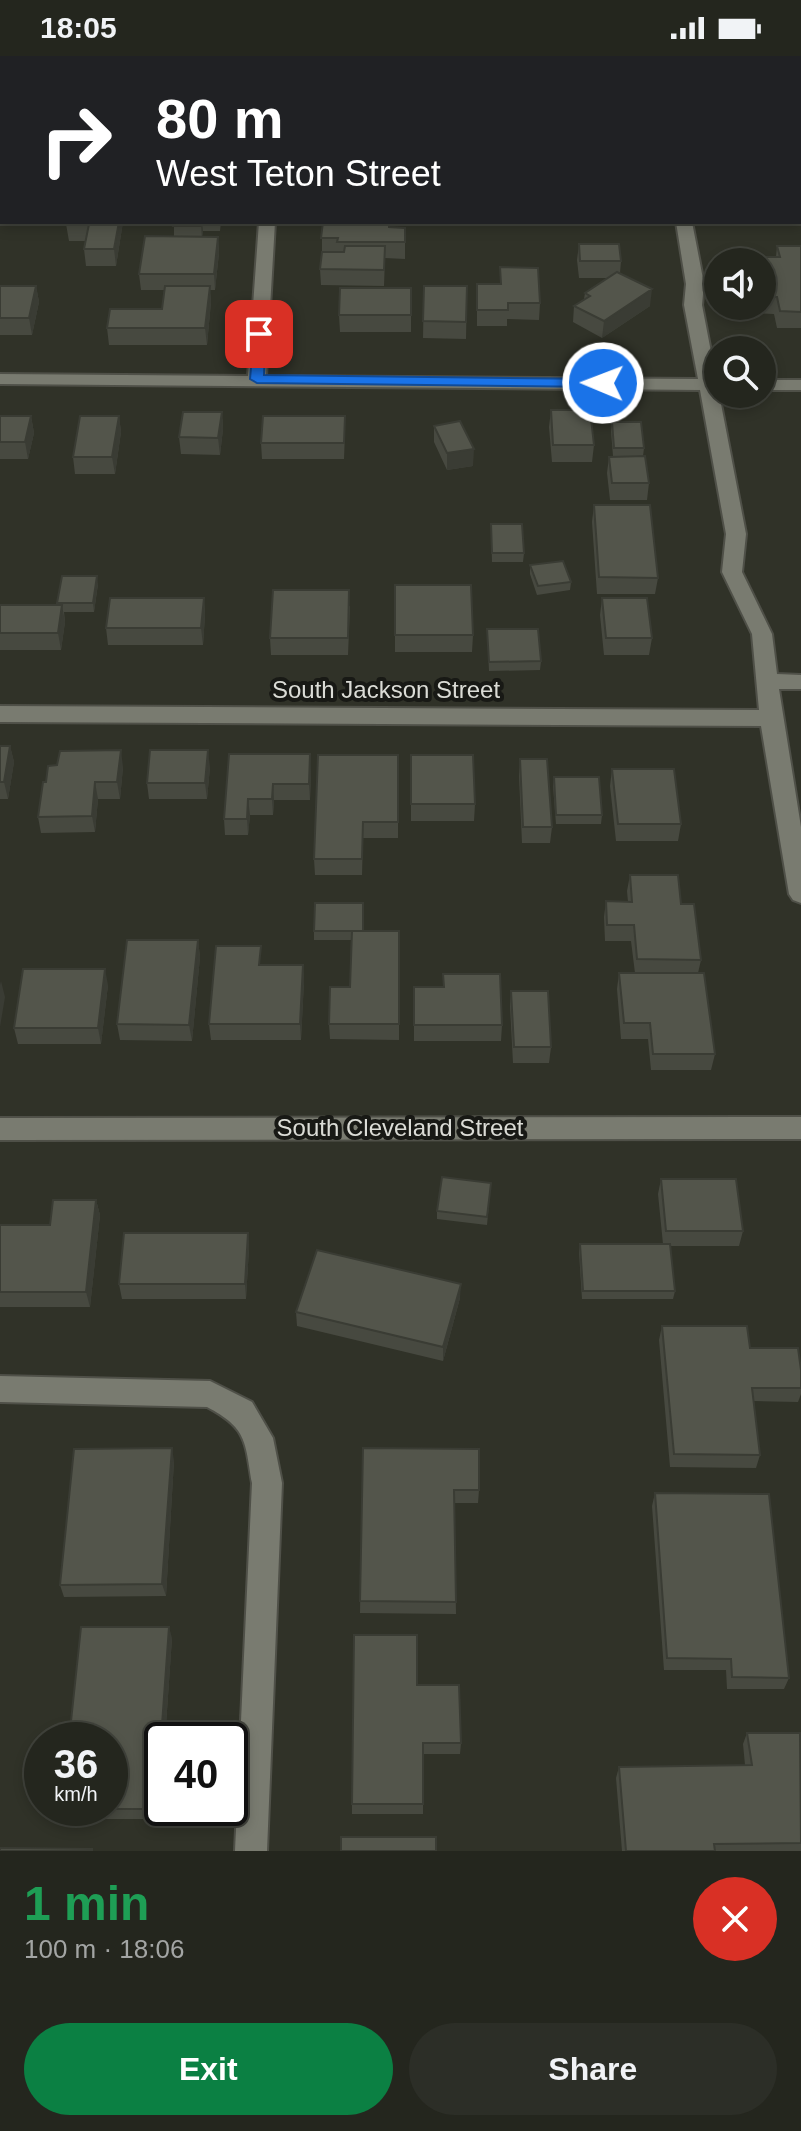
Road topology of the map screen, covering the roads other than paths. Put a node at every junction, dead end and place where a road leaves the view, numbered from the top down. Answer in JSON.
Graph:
{"nodes":[{"id":1,"x":267,"y":224,"type":"edge"},
{"id":2,"x":684,"y":224,"type":"edge"},
{"id":3,"x":704,"y":347,"type":"edge"},
{"id":4,"x":0,"y":379,"type":"edge"},
{"id":5,"x":257,"y":379,"type":"junction"},
{"id":6,"x":704,"y":385,"type":"edge"},
{"id":7,"x":776,"y":385,"type":"edge"},
{"id":8,"x":801,"y":385,"type":"edge"},
{"id":9,"x":717,"y":408,"type":"edge"},
{"id":10,"x":766,"y":681,"type":"junction"},
{"id":11,"x":801,"y":682,"type":"edge"},
{"id":12,"x":0,"y":714,"type":"edge"},
{"id":13,"x":771,"y":718,"type":"junction"},
{"id":14,"x":801,"y":894,"type":"edge"},
{"id":15,"x":801,"y":1128,"type":"edge"},
{"id":16,"x":0,"y":1129,"type":"edge"},
{"id":17,"x":0,"y":1389,"type":"edge"},
{"id":18,"x":251,"y":1851,"type":"edge"}],
"edges":[{"from":1,"to":5,"type":"street"},
{"from":2,"to":3,"type":"street"},
{"from":4,"to":5,"type":"street"},
{"from":5,"to":6,"type":"street"},
{"from":7,"to":8,"type":"street"},
{"from":9,"to":10,"type":"street"},
{"from":10,"to":11,"type":"street"},
{"from":10,"to":13,"type":"street"},
{"from":12,"to":13,"type":"street","name":"South Jackson Street"},
{"from":13,"to":14,"type":"street"},
{"from":15,"to":16,"type":"street","name":"South Cleveland Street"},
{"from":17,"to":18,"type":"street"}]}
